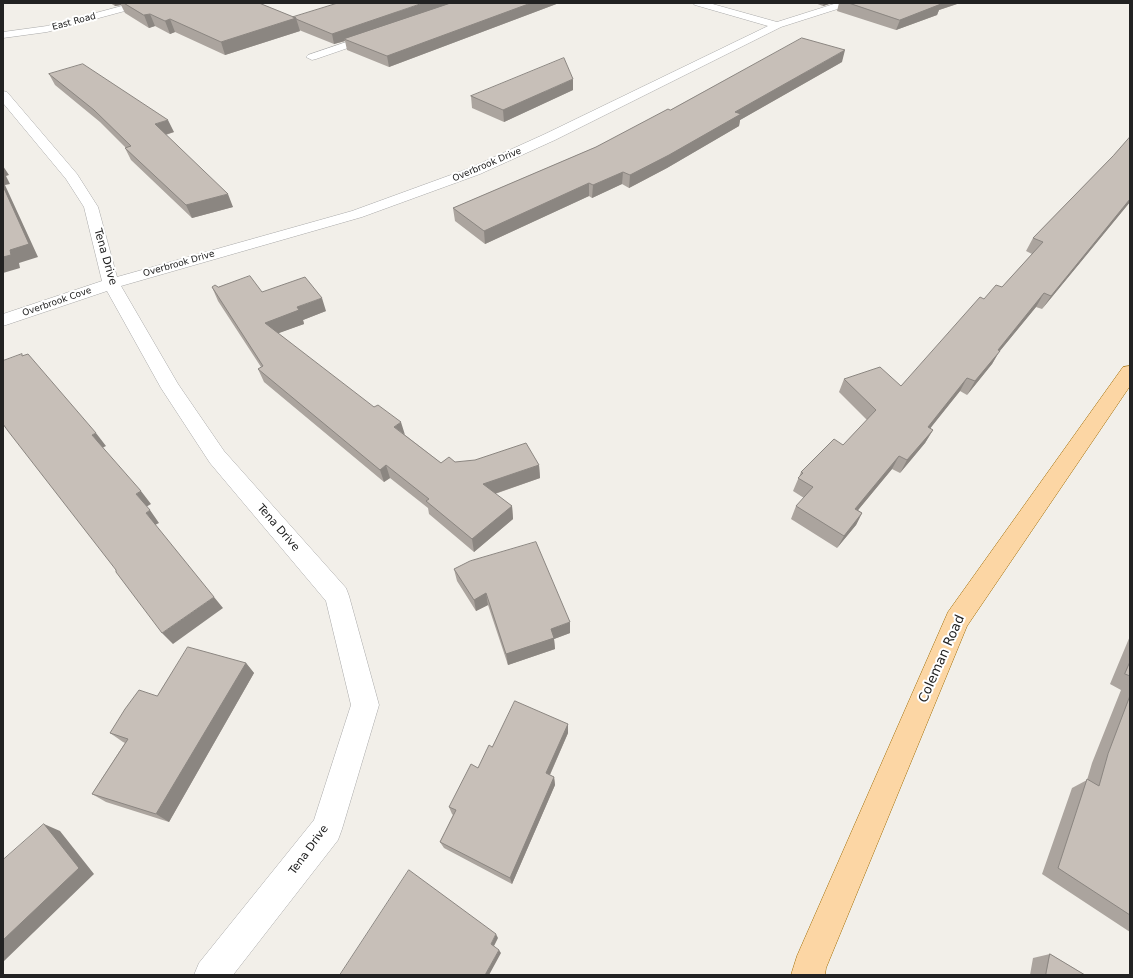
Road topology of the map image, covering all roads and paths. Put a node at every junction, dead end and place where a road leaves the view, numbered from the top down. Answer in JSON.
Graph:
{"nodes":[{"id":1,"x":144,"y":3,"type":"edge"},
{"id":2,"x":698,"y":3,"type":"edge"},
{"id":3,"x":847,"y":3,"type":"edge"},
{"id":4,"x":96,"y":6,"type":"dead end"},
{"id":5,"x":66,"y":14,"type":"junction"},
{"id":6,"x":52,"y":17,"type":"dead end"},
{"id":7,"x":81,"y":20,"type":"junction"},
{"id":8,"x":778,"y":25,"type":"junction"},
{"id":9,"x":387,"y":31,"type":"edge"},
{"id":10,"x":3,"y":35,"type":"edge"},
{"id":11,"x":312,"y":57,"type":"dead end"},
{"id":12,"x":3,"y":95,"type":"edge"},
{"id":13,"x":111,"y":284,"type":"junction"},
{"id":14,"x":3,"y":320,"type":"edge"},
{"id":15,"x":1130,"y":372,"type":"edge"},
{"id":16,"x":212,"y":975,"type":"edge"},
{"id":17,"x":808,"y":975,"type":"edge"}],
"edges":[{"from":1,"to":7,"type":"street","name":"East Road"},
{"from":2,"to":8,"type":"street"},
{"from":3,"to":8,"type":"street","name":"Overbrook Drive"},
{"from":4,"to":5,"type":"street"},
{"from":5,"to":6,"type":"street"},
{"from":5,"to":7,"type":"street"},
{"from":7,"to":10,"type":"street","name":"East Road"},
{"from":8,"to":13,"type":"street","name":"Overbrook Drive"},
{"from":9,"to":11,"type":"street"},
{"from":12,"to":13,"type":"street","name":"Tena Drive"},
{"from":13,"to":14,"type":"street","name":"Overbrook Cove"},
{"from":13,"to":16,"type":"street","name":"Tena Drive"},
{"from":15,"to":17,"type":"main road","name":"Coleman Road"}]}
